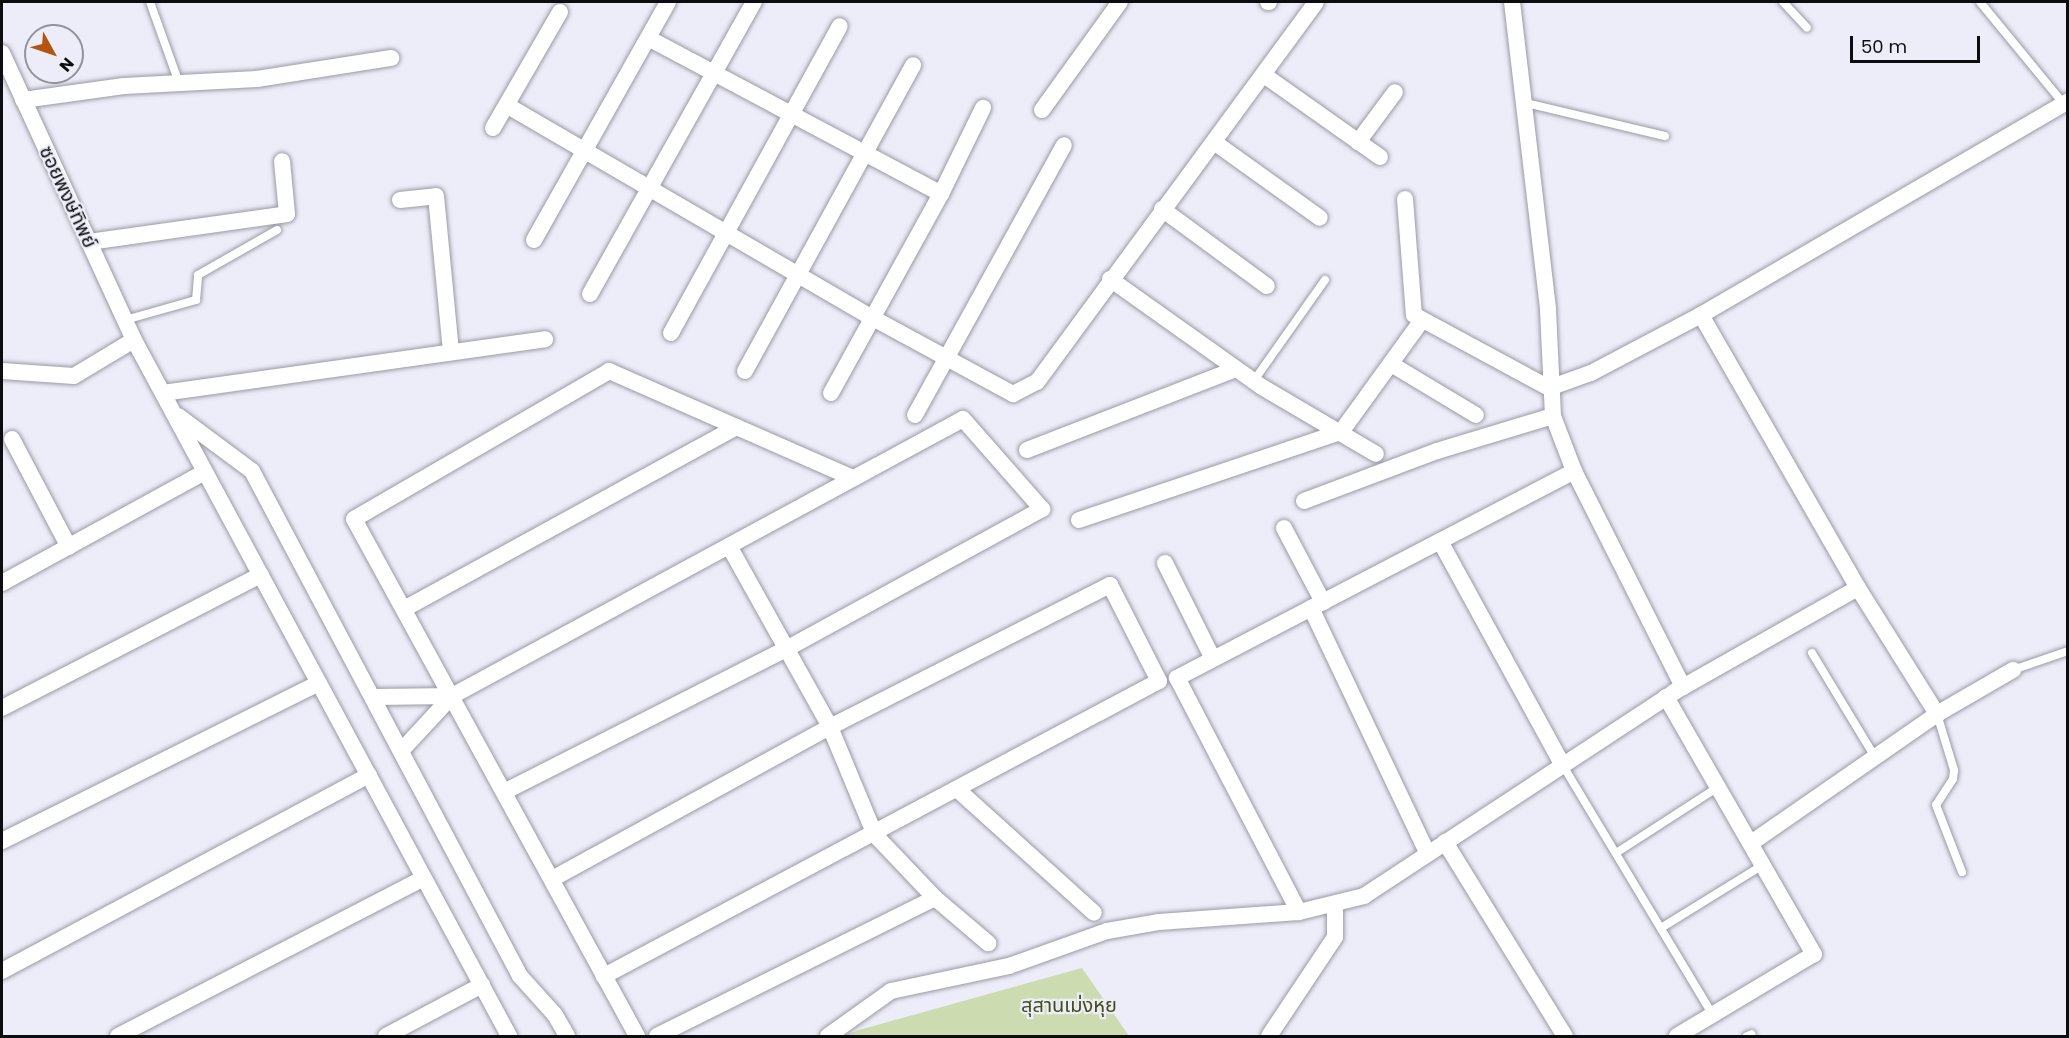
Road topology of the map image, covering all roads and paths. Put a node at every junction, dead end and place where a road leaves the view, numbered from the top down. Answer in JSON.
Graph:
{"nodes":[{"id":1,"x":150,"y":2,"type":"edge"},
{"id":2,"x":668,"y":2,"type":"edge"},
{"id":3,"x":754,"y":2,"type":"edge"},
{"id":4,"x":1120,"y":2,"type":"edge"},
{"id":5,"x":1316,"y":2,"type":"edge"},
{"id":6,"x":1512,"y":2,"type":"edge"},
{"id":7,"x":1783,"y":2,"type":"edge"},
{"id":8,"x":1980,"y":2,"type":"edge"},
{"id":9,"x":560,"y":12,"type":"dead end"},
{"id":10,"x":840,"y":26,"type":"dead end"},
{"id":11,"x":1807,"y":28,"type":"dead end"},
{"id":12,"x":650,"y":39,"type":"junction"},
{"id":13,"x":2,"y":53,"type":"edge"},
{"id":14,"x":392,"y":58,"type":"dead end"},
{"id":15,"x":913,"y":65,"type":"dead end"},
{"id":16,"x":716,"y":73,"type":"junction"},
{"id":17,"x":1264,"y":75,"type":"junction"},
{"id":18,"x":179,"y":83,"type":"junction"},
{"id":19,"x":1395,"y":92,"type":"dead end"},
{"id":20,"x":23,"y":100,"type":"junction"},
{"id":21,"x":1521,"y":102,"type":"junction"},
{"id":22,"x":2065,"y":102,"type":"edge"},
{"id":23,"x":508,"y":106,"type":"junction"},
{"id":24,"x":983,"y":108,"type":"dead end"},
{"id":25,"x":1042,"y":110,"type":"dead end"},
{"id":26,"x":791,"y":115,"type":"junction"},
{"id":27,"x":493,"y":128,"type":"dead end"},
{"id":28,"x":1665,"y":136,"type":"dead end"},
{"id":29,"x":1359,"y":141,"type":"junction"},
{"id":30,"x":1214,"y":142,"type":"junction"},
{"id":31,"x":1064,"y":145,"type":"dead end"},
{"id":32,"x":584,"y":150,"type":"junction"},
{"id":33,"x":864,"y":153,"type":"junction"},
{"id":34,"x":1380,"y":157,"type":"dead end"},
{"id":35,"x":282,"y":161,"type":"dead end"},
{"id":36,"x":650,"y":188,"type":"junction"},
{"id":37,"x":941,"y":194,"type":"junction"},
{"id":38,"x":1406,"y":199,"type":"dead end"},
{"id":39,"x":399,"y":200,"type":"dead end"},
{"id":40,"x":1162,"y":209,"type":"junction"},
{"id":41,"x":1320,"y":218,"type":"dead end"},
{"id":42,"x":277,"y":230,"type":"dead end"},
{"id":43,"x":725,"y":232,"type":"junction"},
{"id":44,"x":534,"y":240,"type":"dead end"},
{"id":45,"x":89,"y":242,"type":"junction"},
{"id":46,"x":797,"y":274,"type":"junction"},
{"id":47,"x":1110,"y":279,"type":"junction"},
{"id":48,"x":1325,"y":280,"type":"dead end"},
{"id":49,"x":1267,"y":286,"type":"dead end"},
{"id":50,"x":590,"y":294,"type":"dead end"},
{"id":51,"x":1701,"y":315,"type":"junction"},
{"id":52,"x":872,"y":317,"type":"junction"},
{"id":53,"x":125,"y":320,"type":"junction"},
{"id":54,"x":1422,"y":320,"type":"junction"},
{"id":55,"x":671,"y":333,"type":"dead end"},
{"id":56,"x":545,"y":339,"type":"dead end"},
{"id":57,"x":134,"y":340,"type":"junction"},
{"id":58,"x":452,"y":352,"type":"junction"},
{"id":59,"x":946,"y":355,"type":"junction"},
{"id":60,"x":1391,"y":364,"type":"junction"},
{"id":61,"x":1236,"y":369,"type":"junction"},
{"id":62,"x":2,"y":371,"type":"edge"},
{"id":63,"x":744,"y":371,"type":"dead end"},
{"id":64,"x":1253,"y":382,"type":"junction"},
{"id":65,"x":1549,"y":388,"type":"junction"},
{"id":66,"x":163,"y":393,"type":"junction"},
{"id":67,"x":831,"y":393,"type":"dead end"},
{"id":68,"x":172,"y":412,"type":"junction"},
{"id":69,"x":915,"y":415,"type":"dead end"},
{"id":70,"x":1476,"y":415,"type":"dead end"},
{"id":71,"x":1553,"y":416,"type":"junction"},
{"id":72,"x":737,"y":427,"type":"junction"},
{"id":73,"x":1341,"y":432,"type":"junction"},
{"id":74,"x":12,"y":439,"type":"dead end"},
{"id":75,"x":1027,"y":450,"type":"dead end"},
{"id":76,"x":1376,"y":454,"type":"dead end"},
{"id":77,"x":1574,"y":471,"type":"junction"},
{"id":78,"x":205,"y":472,"type":"junction"},
{"id":79,"x":853,"y":478,"type":"junction"},
{"id":80,"x":1304,"y":501,"type":"dead end"},
{"id":81,"x":1079,"y":520,"type":"dead end"},
{"id":82,"x":1284,"y":528,"type":"dead end"},
{"id":83,"x":1440,"y":541,"type":"junction"},
{"id":84,"x":729,"y":546,"type":"junction"},
{"id":85,"x":69,"y":547,"type":"junction"},
{"id":86,"x":1165,"y":563,"type":"dead end"},
{"id":87,"x":261,"y":575,"type":"junction"},
{"id":88,"x":2,"y":583,"type":"edge"},
{"id":89,"x":1858,"y":588,"type":"junction"},
{"id":90,"x":1317,"y":605,"type":"junction"},
{"id":91,"x":404,"y":609,"type":"junction"},
{"id":92,"x":786,"y":649,"type":"junction"},
{"id":93,"x":2067,"y":651,"type":"edge"},
{"id":94,"x":1812,"y":653,"type":"dead end"},
{"id":95,"x":1213,"y":659,"type":"junction"},
{"id":96,"x":2013,"y":670,"type":"joint"},
{"id":97,"x":319,"y":683,"type":"junction"},
{"id":98,"x":1683,"y":687,"type":"junction"},
{"id":99,"x":452,"y":696,"type":"junction"},
{"id":100,"x":375,"y":697,"type":"junction"},
{"id":101,"x":1666,"y":697,"type":"junction"},
{"id":102,"x":2,"y":708,"type":"edge"},
{"id":103,"x":1937,"y":714,"type":"junction"},
{"id":104,"x":830,"y":727,"type":"junction"},
{"id":105,"x":402,"y":750,"type":"junction"},
{"id":106,"x":1875,"y":757,"type":"junction"},
{"id":107,"x":1562,"y":764,"type":"junction"},
{"id":108,"x":369,"y":775,"type":"junction"},
{"id":109,"x":1718,"y":787,"type":"junction"},
{"id":110,"x":958,"y":790,"type":"junction"},
{"id":111,"x":504,"y":792,"type":"junction"},
{"id":112,"x":875,"y":835,"type":"junction"},
{"id":113,"x":2,"y":841,"type":"edge"},
{"id":114,"x":1444,"y":842,"type":"junction"},
{"id":115,"x":1751,"y":843,"type":"junction"},
{"id":116,"x":1616,"y":853,"type":"junction"},
{"id":117,"x":1428,"y":854,"type":"junction"},
{"id":118,"x":1763,"y":865,"type":"junction"},
{"id":119,"x":1962,"y":872,"type":"dead end"},
{"id":120,"x":424,"y":878,"type":"junction"},
{"id":121,"x":552,"y":879,"type":"junction"},
{"id":122,"x":935,"y":898,"type":"junction"},
{"id":123,"x":1335,"y":906,"type":"junction"},
{"id":124,"x":1299,"y":912,"type":"junction"},
{"id":125,"x":1094,"y":913,"type":"dead end"},
{"id":126,"x":1660,"y":928,"type":"junction"},
{"id":127,"x":988,"y":943,"type":"dead end"},
{"id":128,"x":2,"y":971,"type":"edge"},
{"id":129,"x":604,"y":976,"type":"junction"},
{"id":130,"x":482,"y":985,"type":"junction"},
{"id":131,"x":1713,"y":1015,"type":"junction"},
{"id":132,"x":834,"y":1035,"type":"edge"},
{"id":133,"x":118,"y":1036,"type":"edge"},
{"id":134,"x":386,"y":1036,"type":"edge"},
{"id":135,"x":509,"y":1036,"type":"edge"},
{"id":136,"x":567,"y":1036,"type":"edge"},
{"id":137,"x":637,"y":1036,"type":"edge"},
{"id":138,"x":657,"y":1036,"type":"edge"},
{"id":139,"x":1269,"y":1036,"type":"edge"},
{"id":140,"x":1565,"y":1036,"type":"edge"},
{"id":141,"x":1677,"y":1036,"type":"edge"}],
"edges":[{"from":1,"to":18,"type":"lane"},
{"from":2,"to":12,"type":"street"},
{"from":3,"to":16,"type":"street"},
{"from":4,"to":25,"type":"street"},
{"from":5,"to":17,"type":"street"},
{"from":6,"to":21,"type":"street"},
{"from":7,"to":11,"type":"lane"},
{"from":8,"to":22,"type":"lane"},
{"from":9,"to":23,"type":"street"},
{"from":10,"to":26,"type":"street"},
{"from":12,"to":16,"type":"street"},
{"from":12,"to":32,"type":"street"},
{"from":13,"to":20,"type":"street","name":"ซอยพงษ์ทิพย์"},
{"from":14,"to":18,"type":"street"},
{"from":15,"to":33,"type":"street"},
{"from":16,"to":26,"type":"street"},
{"from":16,"to":36,"type":"street"},
{"from":17,"to":29,"type":"street"},
{"from":17,"to":30,"type":"street"},
{"from":18,"to":20,"type":"street"},
{"from":19,"to":29,"type":"street"},
{"from":20,"to":45,"type":"street","name":"ซอยพงษ์ทิพย์"},
{"from":21,"to":28,"type":"lane"},
{"from":21,"to":65,"type":"street"},
{"from":22,"to":51,"type":"street"},
{"from":23,"to":27,"type":"street"},
{"from":23,"to":32,"type":"street"},
{"from":24,"to":37,"type":"street"},
{"from":26,"to":33,"type":"street"},
{"from":26,"to":43,"type":"street"},
{"from":29,"to":34,"type":"street"},
{"from":30,"to":40,"type":"street"},
{"from":30,"to":41,"type":"street"},
{"from":31,"to":59,"type":"street"},
{"from":32,"to":36,"type":"street"},
{"from":32,"to":44,"type":"street"},
{"from":33,"to":37,"type":"street"},
{"from":33,"to":46,"type":"street"},
{"from":35,"to":45,"type":"street"},
{"from":36,"to":43,"type":"street"},
{"from":36,"to":50,"type":"street"},
{"from":37,"to":52,"type":"street"},
{"from":38,"to":54,"type":"street"},
{"from":39,"to":58,"type":"street"},
{"from":40,"to":47,"type":"street"},
{"from":40,"to":49,"type":"street"},
{"from":42,"to":53,"type":"lane"},
{"from":43,"to":46,"type":"street"},
{"from":43,"to":55,"type":"street"},
{"from":45,"to":53,"type":"street","name":"ซอยพงษ์ทิพย์"},
{"from":46,"to":52,"type":"street"},
{"from":46,"to":63,"type":"street"},
{"from":47,"to":59,"type":"street"},
{"from":47,"to":61,"type":"street"},
{"from":48,"to":64,"type":"lane"},
{"from":51,"to":65,"type":"street"},
{"from":51,"to":89,"type":"street"},
{"from":52,"to":59,"type":"street"},
{"from":52,"to":67,"type":"street"},
{"from":53,"to":57,"type":"street","name":"ซอยพงษ์ทิพย์"},
{"from":54,"to":60,"type":"street"},
{"from":54,"to":65,"type":"street"},
{"from":56,"to":58,"type":"street"},
{"from":57,"to":62,"type":"street"},
{"from":57,"to":66,"type":"street","name":"ซอยพงษ์ทิพย์"},
{"from":58,"to":66,"type":"street"},
{"from":59,"to":69,"type":"street"},
{"from":60,"to":70,"type":"street"},
{"from":60,"to":73,"type":"street"},
{"from":61,"to":64,"type":"street"},
{"from":61,"to":75,"type":"street"},
{"from":64,"to":73,"type":"street"},
{"from":65,"to":71,"type":"street"},
{"from":66,"to":68,"type":"street","name":"ซอยพงษ์ทิพย์"},
{"from":68,"to":78,"type":"street","name":"ซอยพงษ์ทิพย์"},
{"from":68,"to":100,"type":"street"},
{"from":71,"to":77,"type":"street"},
{"from":71,"to":80,"type":"street"},
{"from":72,"to":79,"type":"street"},
{"from":72,"to":91,"type":"street"},
{"from":72,"to":91,"type":"street"},
{"from":73,"to":76,"type":"street"},
{"from":73,"to":81,"type":"street"},
{"from":74,"to":85,"type":"street"},
{"from":77,"to":83,"type":"street"},
{"from":77,"to":98,"type":"street"},
{"from":78,"to":85,"type":"street"},
{"from":78,"to":87,"type":"street","name":"ซอยพงษ์ทิพย์"},
{"from":79,"to":84,"type":"street"},
{"from":79,"to":92,"type":"street"},
{"from":82,"to":90,"type":"street"},
{"from":83,"to":90,"type":"street"},
{"from":83,"to":107,"type":"street"},
{"from":84,"to":92,"type":"street"},
{"from":84,"to":99,"type":"street"},
{"from":85,"to":88,"type":"street"},
{"from":86,"to":95,"type":"street"},
{"from":87,"to":97,"type":"street","name":"ซอยพงษ์ทิพย์"},
{"from":87,"to":102,"type":"street"},
{"from":89,"to":98,"type":"street"},
{"from":89,"to":103,"type":"street"},
{"from":90,"to":95,"type":"street"},
{"from":90,"to":117,"type":"street"},
{"from":91,"to":99,"type":"street"},
{"from":92,"to":104,"type":"street"},
{"from":92,"to":111,"type":"street"},
{"from":93,"to":96,"type":"lane"},
{"from":94,"to":106,"type":"lane"},
{"from":95,"to":124,"type":"street"},
{"from":96,"to":103,"type":"street"},
{"from":97,"to":108,"type":"street","name":"ซอยพงษ์ทิพย์"},
{"from":97,"to":113,"type":"street"},
{"from":98,"to":101,"type":"street"},
{"from":99,"to":100,"type":"street"},
{"from":99,"to":105,"type":"street"},
{"from":99,"to":111,"type":"street"},
{"from":100,"to":105,"type":"street"},
{"from":101,"to":107,"type":"street"},
{"from":101,"to":109,"type":"street"},
{"from":103,"to":106,"type":"street"},
{"from":103,"to":119,"type":"lane"},
{"from":104,"to":110,"type":"street"},
{"from":104,"to":112,"type":"street"},
{"from":104,"to":121,"type":"street"},
{"from":105,"to":136,"type":"street"},
{"from":106,"to":115,"type":"street"},
{"from":107,"to":114,"type":"street"},
{"from":107,"to":116,"type":"lane"},
{"from":108,"to":120,"type":"street","name":"ซอยพงษ์ทิพย์"},
{"from":108,"to":128,"type":"street"},
{"from":109,"to":115,"type":"street"},
{"from":109,"to":116,"type":"lane"},
{"from":110,"to":112,"type":"street"},
{"from":110,"to":125,"type":"street"},
{"from":111,"to":121,"type":"street"},
{"from":112,"to":122,"type":"street"},
{"from":112,"to":129,"type":"street"},
{"from":114,"to":117,"type":"street"},
{"from":114,"to":140,"type":"street"},
{"from":115,"to":118,"type":"street"},
{"from":116,"to":126,"type":"lane"},
{"from":117,"to":123,"type":"street"},
{"from":118,"to":126,"type":"lane"},
{"from":118,"to":131,"type":"street"},
{"from":120,"to":130,"type":"street","name":"ซอยพงษ์ทิพย์"},
{"from":120,"to":133,"type":"street"},
{"from":121,"to":129,"type":"street"},
{"from":122,"to":127,"type":"street"},
{"from":122,"to":138,"type":"street"},
{"from":123,"to":124,"type":"street"},
{"from":123,"to":139,"type":"street"},
{"from":124,"to":132,"type":"street"},
{"from":126,"to":131,"type":"lane"},
{"from":129,"to":137,"type":"street"},
{"from":130,"to":134,"type":"street"},
{"from":130,"to":135,"type":"street","name":"ซอยพงษ์ทิพย์"},
{"from":131,"to":141,"type":"street"}]}
